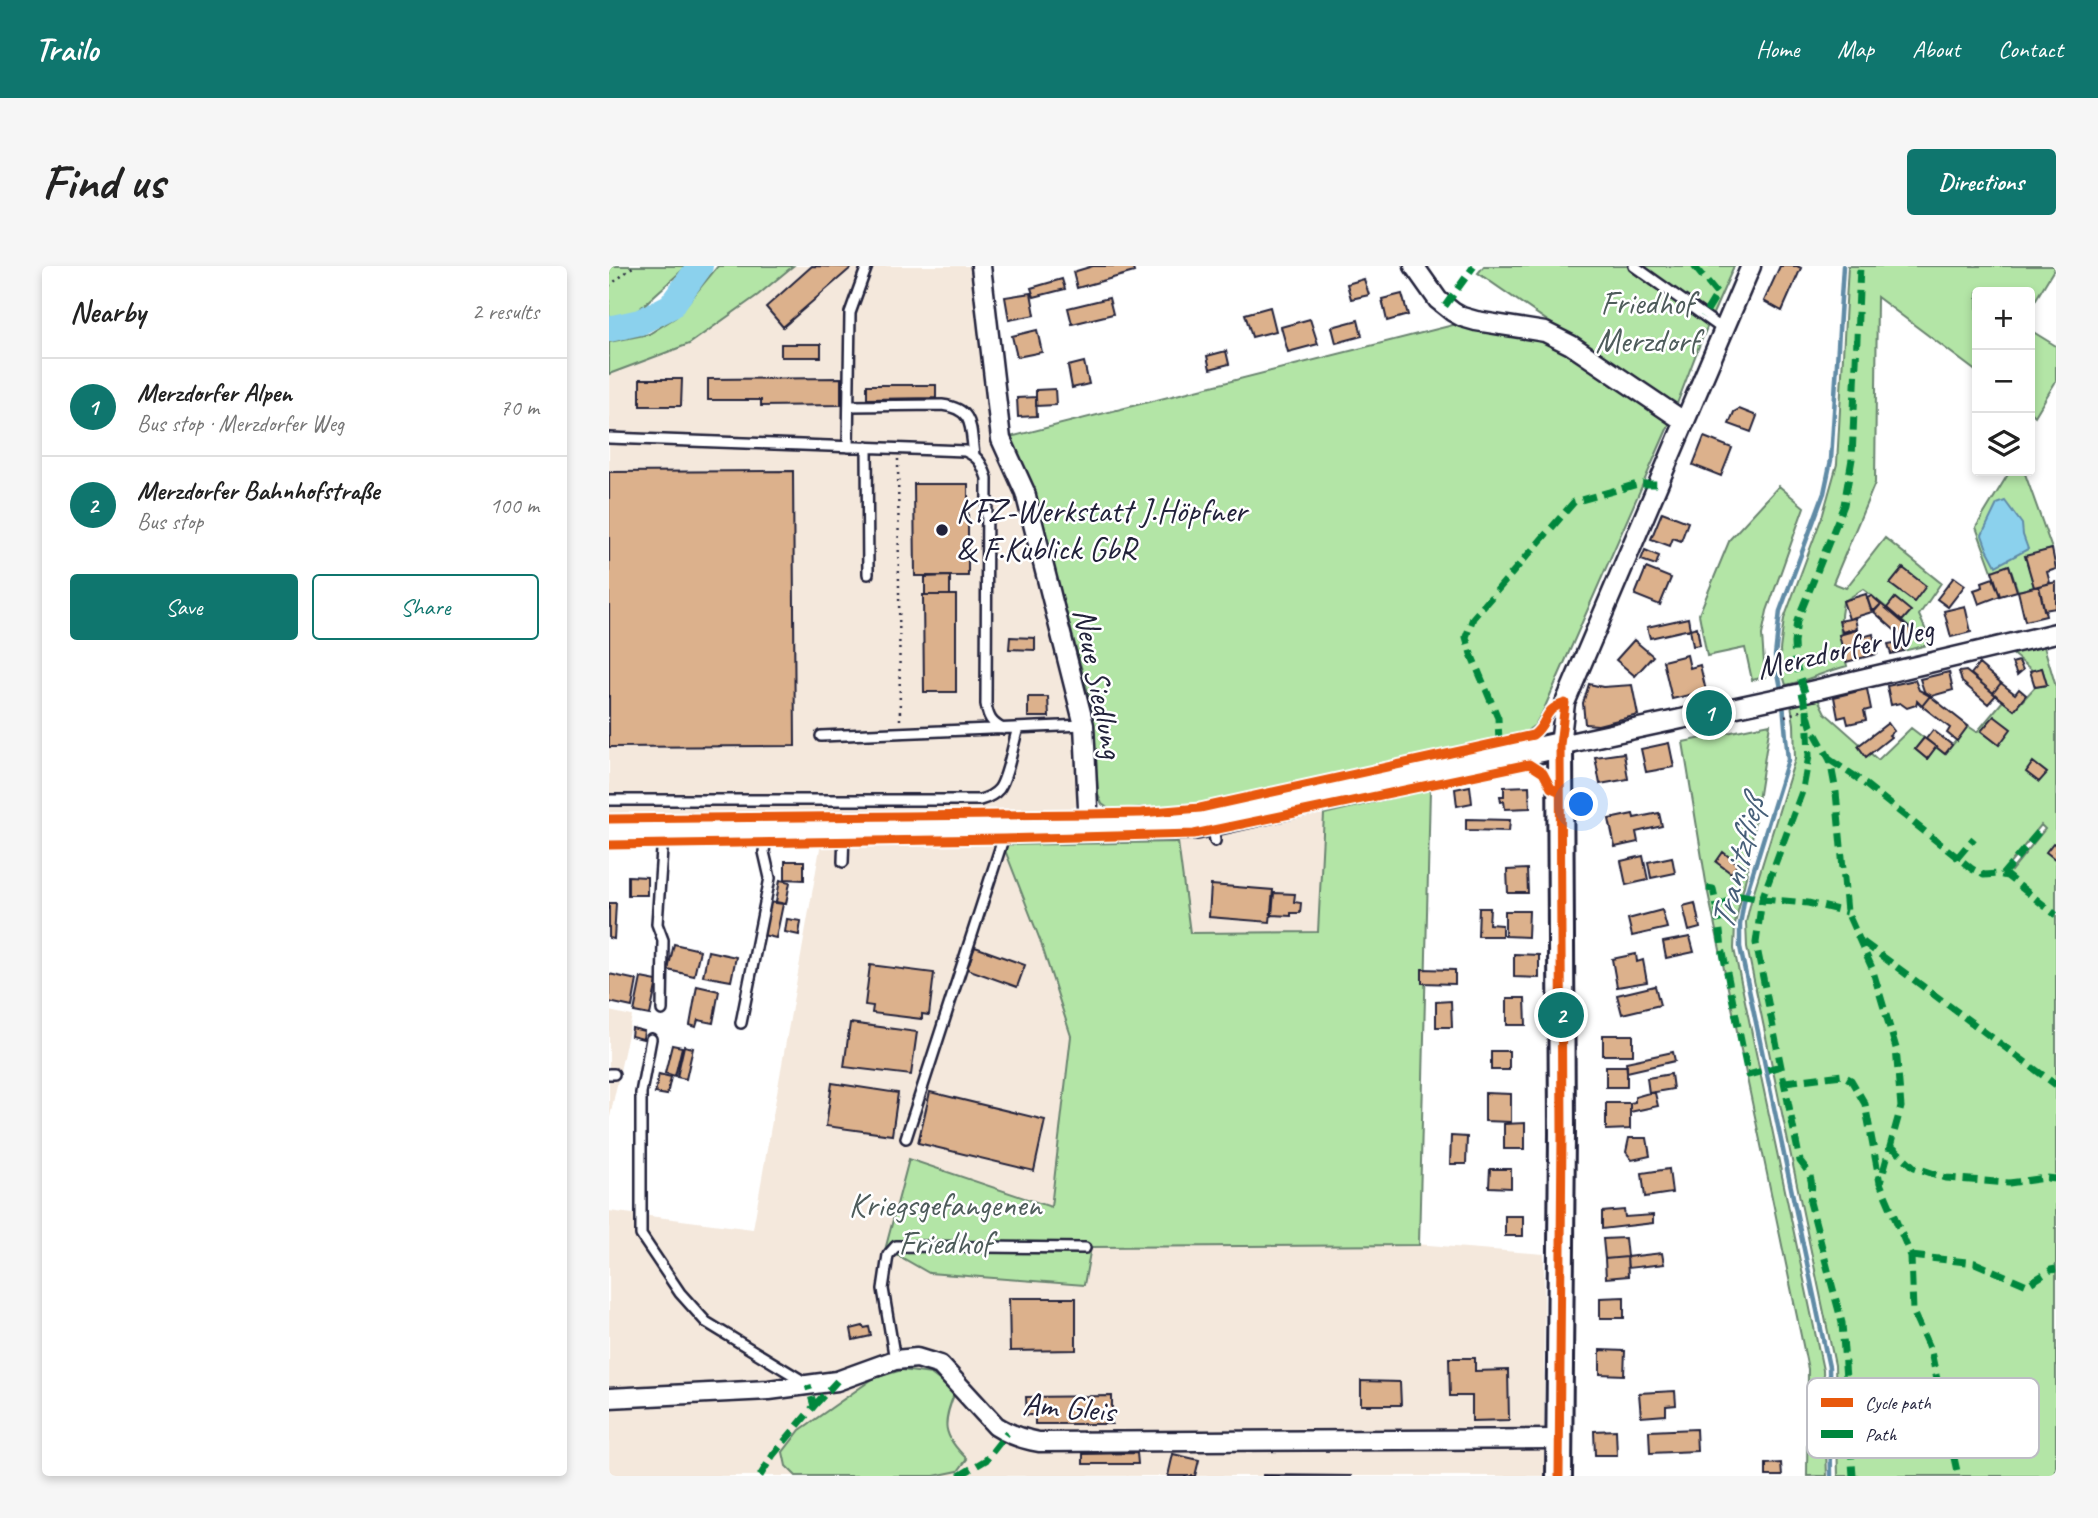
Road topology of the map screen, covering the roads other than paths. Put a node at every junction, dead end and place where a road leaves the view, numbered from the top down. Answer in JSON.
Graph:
{"nodes":[{"id":1,"x":867,"y":266,"type":"edge"},
{"id":2,"x":981,"y":266,"type":"edge"},
{"id":3,"x":1414,"y":266,"type":"edge"},
{"id":4,"x":1634,"y":266,"type":"edge"},
{"id":5,"x":1751,"y":266,"type":"edge"},
{"id":6,"x":1724,"y":330,"type":"junction"},
{"id":7,"x":849,"y":406,"type":"junction"},
{"id":8,"x":1685,"y":422,"type":"junction"},
{"id":9,"x":609,"y":438,"type":"edge"},
{"id":10,"x":848,"y":447,"type":"junction"},
{"id":11,"x":867,"y":447,"type":"junction"},
{"id":12,"x":974,"y":455,"type":"junction"},
{"id":13,"x":868,"y":574,"type":"dead end"},
{"id":14,"x":2056,"y":633,"type":"edge"},
{"id":15,"x":1084,"y":725,"type":"junction"},
{"id":16,"x":1018,"y":728,"type":"junction"},
{"id":17,"x":1003,"y":729,"type":"junction"},
{"id":18,"x":821,"y":736,"type":"dead end"},
{"id":19,"x":1560,"y":746,"type":"junction"},
{"id":20,"x":609,"y":800,"type":"edge"},
{"id":21,"x":1007,"y":828,"type":"junction"},
{"id":22,"x":1090,"y":828,"type":"junction"},
{"id":23,"x":844,"y":830,"type":"junction"},
{"id":24,"x":767,"y":831,"type":"junction"},
{"id":25,"x":663,"y":833,"type":"junction"},
{"id":26,"x":609,"y":835,"type":"edge"},
{"id":27,"x":843,"y":862,"type":"dead end"},
{"id":28,"x":662,"y":1010,"type":"dead end"},
{"id":29,"x":741,"y":1023,"type":"dead end"},
{"id":30,"x":651,"y":1039,"type":"dead end"},
{"id":31,"x":906,"y":1138,"type":"dead end"},
{"id":32,"x":1085,"y":1248,"type":"dead end"},
{"id":33,"x":895,"y":1360,"type":"junction"},
{"id":34,"x":808,"y":1385,"type":"junction"},
{"id":35,"x":609,"y":1398,"type":"edge"},
{"id":36,"x":1558,"y":1439,"type":"junction"},
{"id":37,"x":1559,"y":1476,"type":"edge"}],
"edges":[{"from":1,"to":7,"type":"lane"},
{"from":2,"to":15,"type":"street","name":"Neue Siedlung"},
{"from":3,"to":8,"type":"street"},
{"from":4,"to":6,"type":"lane"},
{"from":5,"to":6,"type":"street"},
{"from":6,"to":8,"type":"street"},
{"from":7,"to":10,"type":"lane"},
{"from":7,"to":12,"type":"lane"},
{"from":8,"to":19,"type":"street"},
{"from":9,"to":10,"type":"lane"},
{"from":10,"to":11,"type":"lane"},
{"from":11,"to":12,"type":"lane"},
{"from":11,"to":13,"type":"lane"},
{"from":12,"to":17,"type":"lane"},
{"from":14,"to":19,"type":"street","name":"Merzdorfer Weg"},
{"from":15,"to":16,"type":"lane"},
{"from":15,"to":22,"type":"street","name":"Neue Siedlung"},
{"from":16,"to":17,"type":"lane"},
{"from":16,"to":20,"type":"lane"},
{"from":17,"to":18,"type":"lane"},
{"from":19,"to":22,"type":"street","name":"Merzdorfer Weg"},
{"from":19,"to":36,"type":"street"},
{"from":21,"to":22,"type":"street","name":"Merzdorfer Weg"},
{"from":21,"to":23,"type":"street","name":"Merzdorfer Weg"},
{"from":21,"to":31,"type":"lane"},
{"from":23,"to":24,"type":"street","name":"Merzdorfer Weg"},
{"from":23,"to":27,"type":"lane"},
{"from":24,"to":25,"type":"street","name":"Merzdorfer Weg"},
{"from":24,"to":29,"type":"lane"},
{"from":25,"to":26,"type":"street","name":"Merzdorfer Weg"},
{"from":25,"to":28,"type":"lane"},
{"from":30,"to":34,"type":"lane"},
{"from":32,"to":33,"type":"lane"},
{"from":33,"to":34,"type":"street","name":"Am Gleis"},
{"from":33,"to":36,"type":"street","name":"Am Gleis"},
{"from":34,"to":35,"type":"street","name":"Am Gleis"},
{"from":36,"to":37,"type":"street"}]}
